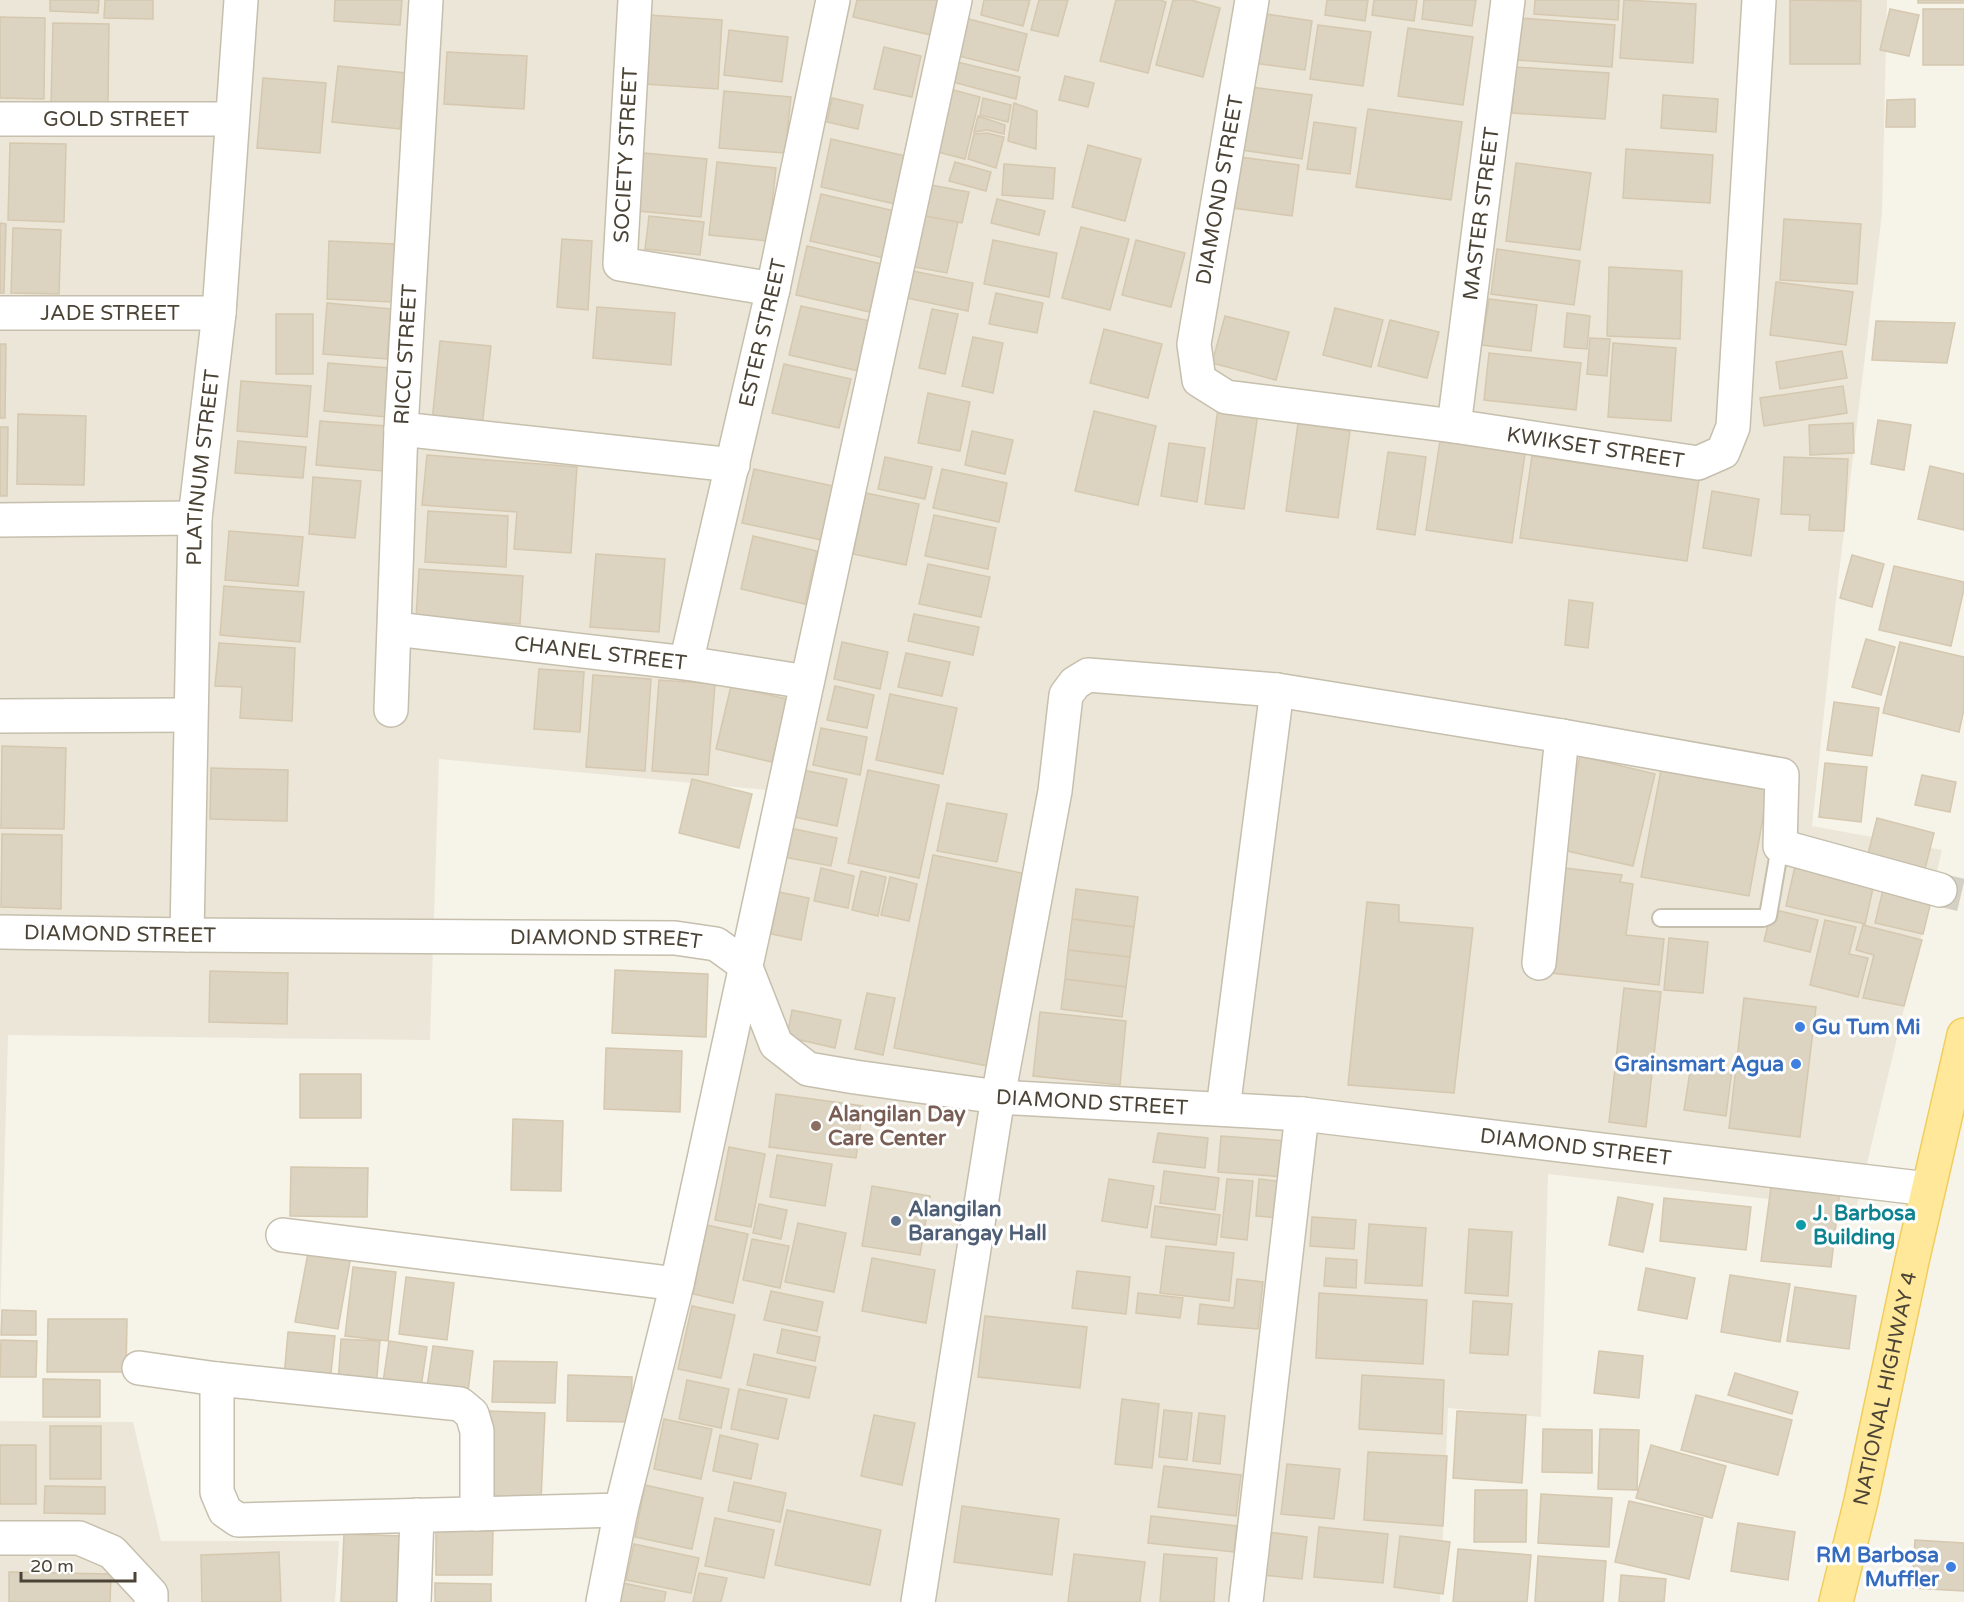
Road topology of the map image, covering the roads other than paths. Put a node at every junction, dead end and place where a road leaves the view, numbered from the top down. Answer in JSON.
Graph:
{"nodes":[{"id":1,"x":241,"y":0,"type":"edge"},
{"id":2,"x":426,"y":0,"type":"edge"},
{"id":3,"x":636,"y":0,"type":"edge"},
{"id":4,"x":833,"y":0,"type":"edge"},
{"id":5,"x":955,"y":0,"type":"edge"},
{"id":6,"x":1252,"y":0,"type":"edge"},
{"id":7,"x":1508,"y":0,"type":"edge"},
{"id":8,"x":1759,"y":0,"type":"edge"},
{"id":9,"x":0,"y":119,"type":"edge"},
{"id":10,"x":232,"y":119,"type":"junction"},
{"id":11,"x":772,"y":289,"type":"junction"},
{"id":12,"x":219,"y":313,"type":"junction"},
{"id":13,"x":0,"y":314,"type":"edge"},
{"id":14,"x":1198,"y":380,"type":"joint"},
{"id":15,"x":1454,"y":426,"type":"junction"},
{"id":16,"x":401,"y":429,"type":"junction"},
{"id":17,"x":733,"y":465,"type":"junction"},
{"id":18,"x":195,"y":518,"type":"junction"},
{"id":19,"x":0,"y":520,"type":"edge"},
{"id":20,"x":395,"y":629,"type":"junction"},
{"id":21,"x":686,"y":663,"type":"junction"},
{"id":22,"x":807,"y":682,"type":"junction"},
{"id":23,"x":1276,"y":690,"type":"junction"},
{"id":24,"x":391,"y":710,"type":"dead end"},
{"id":25,"x":190,"y":715,"type":"junction"},
{"id":26,"x":0,"y":716,"type":"edge"},
{"id":27,"x":1562,"y":736,"type":"junction"},
{"id":28,"x":1780,"y":846,"type":"junction"},
{"id":29,"x":1955,"y":893,"type":"tunnel mouth"},
{"id":30,"x":1661,"y":918,"type":"dead end"},
{"id":31,"x":0,"y":932,"type":"edge"},
{"id":32,"x":187,"y":935,"type":"junction"},
{"id":33,"x":1539,"y":963,"type":"dead end"},
{"id":34,"x":745,"y":965,"type":"junction"},
{"id":35,"x":1964,"y":1035,"type":"edge"},
{"id":36,"x":998,"y":1097,"type":"junction"},
{"id":37,"x":1223,"y":1109,"type":"junction"},
{"id":38,"x":1302,"y":1114,"type":"junction"},
{"id":39,"x":1928,"y":1189,"type":"junction"},
{"id":40,"x":283,"y":1235,"type":"dead end"},
{"id":41,"x":677,"y":1284,"type":"junction"},
{"id":42,"x":139,"y":1368,"type":"dead end"},
{"id":43,"x":217,"y":1379,"type":"junction"},
{"id":44,"x":621,"y":1510,"type":"junction"},
{"id":45,"x":477,"y":1514,"type":"junction"},
{"id":46,"x":417,"y":1515,"type":"junction"},
{"id":47,"x":0,"y":1538,"type":"edge"},
{"id":48,"x":151,"y":1602,"type":"edge"},
{"id":49,"x":414,"y":1602,"type":"edge"},
{"id":50,"x":603,"y":1602,"type":"edge"},
{"id":51,"x":918,"y":1602,"type":"edge"},
{"id":52,"x":1246,"y":1602,"type":"edge"},
{"id":53,"x":1836,"y":1602,"type":"edge"}],
"edges":[{"from":1,"to":10,"type":"street","name":"PLATINUM STREET"},
{"from":2,"to":16,"type":"street","name":"RICCI STREET"},
{"from":3,"to":11,"type":"street","name":"SOCIETY STREET"},
{"from":4,"to":11,"type":"street","name":"ESTER STREET"},
{"from":5,"to":22,"type":"street"},
{"from":6,"to":14,"type":"street","name":"DIAMOND STREET"},
{"from":7,"to":15,"type":"street","name":"MASTER STREET"},
{"from":8,"to":15,"type":"street","name":"KWIKSET STREET"},
{"from":9,"to":10,"type":"street","name":"GOLD STREET"},
{"from":10,"to":12,"type":"street","name":"PLATINUM STREET"},
{"from":11,"to":17,"type":"street","name":"ESTER STREET"},
{"from":12,"to":13,"type":"street","name":"JADE STREET"},
{"from":12,"to":18,"type":"street","name":"PLATINUM STREET"},
{"from":14,"to":15,"type":"street","name":"KWIKSET STREET"},
{"from":16,"to":17,"type":"street"},
{"from":16,"to":20,"type":"street","name":"RICCI STREET"},
{"from":17,"to":21,"type":"street","name":"ESTER STREET"},
{"from":18,"to":19,"type":"street"},
{"from":18,"to":25,"type":"street","name":"PLATINUM STREET"},
{"from":20,"to":21,"type":"street","name":"CHANEL STREET"},
{"from":20,"to":24,"type":"street","name":"RICCI STREET"},
{"from":21,"to":22,"type":"street","name":"CHANEL STREET"},
{"from":22,"to":34,"type":"street"},
{"from":23,"to":27,"type":"street"},
{"from":23,"to":36,"type":"street"},
{"from":23,"to":37,"type":"street"},
{"from":25,"to":26,"type":"street"},
{"from":25,"to":32,"type":"street","name":"PLATINUM STREET"},
{"from":27,"to":28,"type":"street"},
{"from":27,"to":33,"type":"street"},
{"from":28,"to":29,"type":"street"},
{"from":28,"to":30,"type":"lane"},
{"from":31,"to":32,"type":"street","name":"DIAMOND STREET"},
{"from":32,"to":34,"type":"street","name":"DIAMOND STREET"},
{"from":34,"to":36,"type":"street","name":"DIAMOND STREET"},
{"from":34,"to":41,"type":"street"},
{"from":35,"to":39,"type":"main road","name":"NATIONAL HIGHWAY 4"},
{"from":36,"to":37,"type":"street","name":"DIAMOND STREET"},
{"from":36,"to":51,"type":"street"},
{"from":37,"to":38,"type":"street","name":"DIAMOND STREET"},
{"from":38,"to":39,"type":"street","name":"DIAMOND STREET"},
{"from":38,"to":52,"type":"street"},
{"from":39,"to":53,"type":"main road","name":"NATIONAL HIGHWAY 4"},
{"from":40,"to":41,"type":"street"},
{"from":41,"to":44,"type":"street"},
{"from":42,"to":43,"type":"street"},
{"from":43,"to":45,"type":"street"},
{"from":43,"to":46,"type":"street"},
{"from":44,"to":45,"type":"street"},
{"from":44,"to":50,"type":"street"},
{"from":45,"to":46,"type":"street"},
{"from":46,"to":49,"type":"street"},
{"from":47,"to":48,"type":"street"}]}
